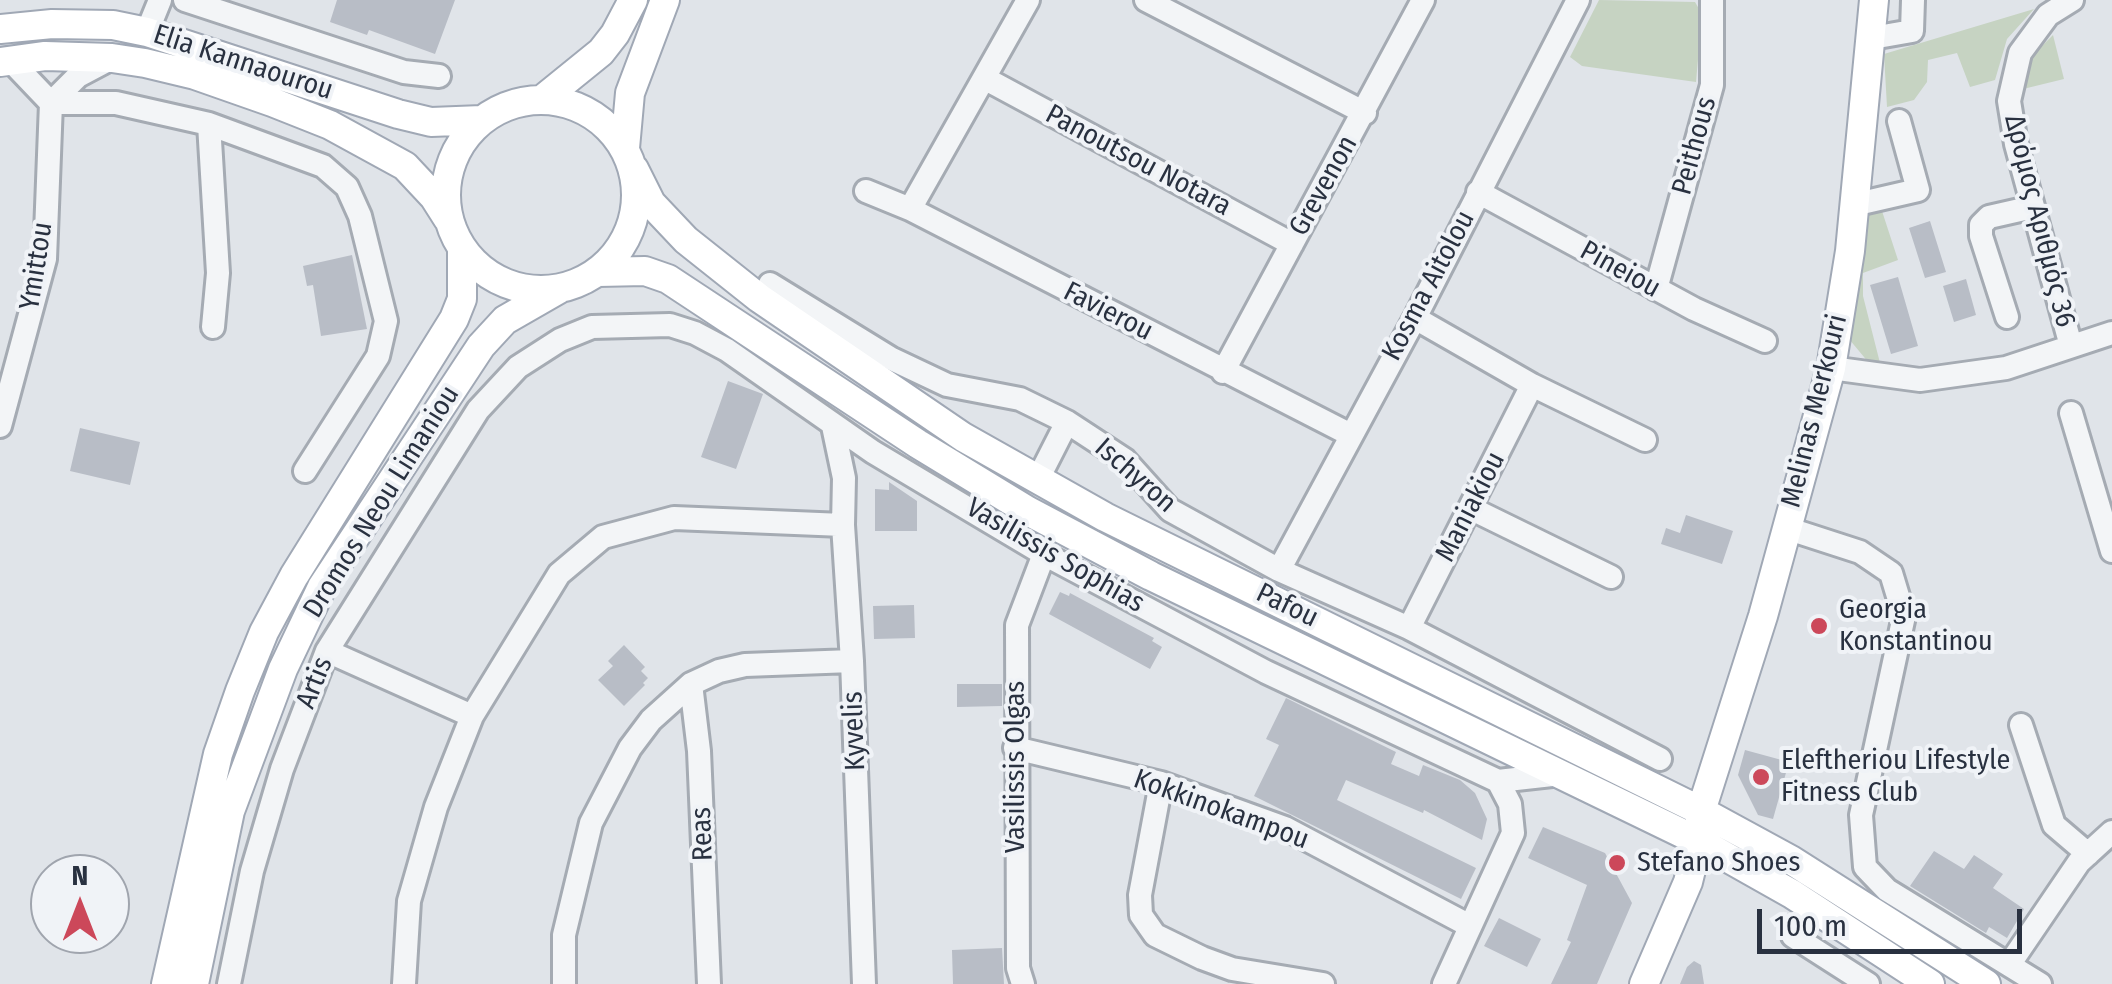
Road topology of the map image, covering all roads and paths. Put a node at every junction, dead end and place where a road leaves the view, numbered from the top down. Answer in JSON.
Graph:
{"nodes":[{"id":1,"x":160,"y":0,"type":"edge"},
{"id":2,"x":185,"y":0,"type":"edge"},
{"id":3,"x":633,"y":0,"type":"edge"},
{"id":4,"x":665,"y":0,"type":"edge"},
{"id":5,"x":1028,"y":0,"type":"edge"},
{"id":6,"x":1146,"y":0,"type":"edge"},
{"id":7,"x":1423,"y":0,"type":"edge"},
{"id":8,"x":1578,"y":0,"type":"edge"},
{"id":9,"x":1712,"y":0,"type":"edge"},
{"id":10,"x":1874,"y":0,"type":"edge"},
{"id":11,"x":1912,"y":0,"type":"edge"},
{"id":12,"x":2072,"y":0,"type":"edge"},
{"id":13,"x":1180,"y":8,"type":"edge"},
{"id":14,"x":0,"y":29,"type":"edge"},
{"id":15,"x":146,"y":32,"type":"junction"},
{"id":16,"x":1872,"y":38,"type":"junction"},
{"id":17,"x":112,"y":58,"type":"junction"},
{"id":18,"x":5,"y":61,"type":"edge"},
{"id":19,"x":439,"y":76,"type":"dead end"},
{"id":20,"x":984,"y":78,"type":"junction"},
{"id":21,"x":543,"y":99,"type":"junction"},
{"id":22,"x":51,"y":103,"type":"junction"},
{"id":23,"x":1364,"y":112,"type":"junction"},
{"id":24,"x":482,"y":120,"type":"junction"},
{"id":25,"x":1899,"y":121,"type":"dead end"},
{"id":26,"x":209,"y":124,"type":"junction"},
{"id":27,"x":629,"y":158,"type":"junction"},
{"id":28,"x":866,"y":191,"type":"dead end"},
{"id":29,"x":1478,"y":192,"type":"junction"},
{"id":30,"x":1853,"y":205,"type":"junction"},
{"id":31,"x":2033,"y":206,"type":"junction"},
{"id":32,"x":910,"y":209,"type":"junction"},
{"id":33,"x":449,"y":220,"type":"junction"},
{"id":34,"x":1292,"y":244,"type":"junction"},
{"id":35,"x":462,"y":248,"type":"junction"},
{"id":36,"x":598,"y":272,"type":"junction"},
{"id":37,"x":770,"y":284,"type":"dead end"},
{"id":38,"x":559,"y":288,"type":"junction"},
{"id":39,"x":1656,"y":290,"type":"junction"},
{"id":40,"x":2007,"y":317,"type":"dead end"},
{"id":41,"x":1415,"y":318,"type":"junction"},
{"id":42,"x":624,"y":324,"type":"joint"},
{"id":43,"x":213,"y":328,"type":"dead end"},
{"id":44,"x":2112,"y":333,"type":"edge"},
{"id":45,"x":1766,"y":341,"type":"dead end"},
{"id":46,"x":2071,"y":346,"type":"junction"},
{"id":47,"x":793,"y":362,"type":"junction"},
{"id":48,"x":1831,"y":368,"type":"junction"},
{"id":49,"x":1224,"y":372,"type":"junction"},
{"id":50,"x":1532,"y":386,"type":"junction"},
{"id":51,"x":800,"y":400,"type":"junction"},
{"id":52,"x":2071,"y":413,"type":"dead end"},
{"id":53,"x":1068,"y":422,"type":"junction"},
{"id":54,"x":0,"y":426,"type":"edge"},
{"id":55,"x":832,"y":426,"type":"junction"},
{"id":56,"x":1349,"y":434,"type":"junction"},
{"id":57,"x":1645,"y":440,"type":"dead end"},
{"id":58,"x":873,"y":452,"type":"junction"},
{"id":59,"x":305,"y":471,"type":"dead end"},
{"id":60,"x":844,"y":478,"type":"junction"},
{"id":61,"x":1038,"y":478,"type":"junction"},
{"id":62,"x":1470,"y":508,"type":"junction"},
{"id":63,"x":843,"y":525,"type":"junction"},
{"id":64,"x":1786,"y":528,"type":"junction"},
{"id":65,"x":2110,"y":537,"type":"edge"},
{"id":66,"x":1044,"y":554,"type":"junction"},
{"id":67,"x":1279,"y":570,"type":"junction"},
{"id":68,"x":1611,"y":577,"type":"dead end"},
{"id":69,"x":1409,"y":628,"type":"junction"},
{"id":70,"x":327,"y":650,"type":"junction"},
{"id":71,"x":852,"y":661,"type":"junction"},
{"id":72,"x":691,"y":684,"type":"junction"},
{"id":73,"x":472,"y":716,"type":"junction"},
{"id":74,"x":2021,"y":726,"type":"dead end"},
{"id":75,"x":1016,"y":748,"type":"junction"},
{"id":76,"x":1660,"y":759,"type":"dead end"},
{"id":77,"x":1561,"y":774,"type":"junction"},
{"id":78,"x":1498,"y":780,"type":"junction"},
{"id":79,"x":1161,"y":782,"type":"junction"},
{"id":80,"x":1700,"y":811,"type":"junction"},
{"id":81,"x":2112,"y":832,"type":"edge"},
{"id":82,"x":1698,"y":840,"type":"junction"},
{"id":83,"x":2088,"y":854,"type":"junction"},
{"id":84,"x":1470,"y":926,"type":"junction"},
{"id":85,"x":1793,"y":936,"type":"dead end"},
{"id":86,"x":2009,"y":965,"type":"junction"},
{"id":87,"x":166,"y":984,"type":"edge"},
{"id":88,"x":194,"y":984,"type":"edge"},
{"id":89,"x":229,"y":984,"type":"edge"},
{"id":90,"x":404,"y":984,"type":"edge"},
{"id":91,"x":564,"y":984,"type":"edge"},
{"id":92,"x":709,"y":984,"type":"edge"},
{"id":93,"x":864,"y":984,"type":"edge"},
{"id":94,"x":1023,"y":984,"type":"edge"},
{"id":95,"x":1322,"y":984,"type":"edge"},
{"id":96,"x":1444,"y":984,"type":"edge"},
{"id":97,"x":1644,"y":984,"type":"edge"},
{"id":98,"x":1868,"y":984,"type":"edge"},
{"id":99,"x":1930,"y":984,"type":"edge"},
{"id":100,"x":1986,"y":984,"type":"edge"},
{"id":101,"x":2040,"y":984,"type":"edge"}],
"edges":[{"from":1,"to":15,"type":"street"},
{"from":2,"to":19,"type":"street"},
{"from":3,"to":21,"type":"main road"},
{"from":4,"to":27,"type":"main road"},
{"from":5,"to":20,"type":"street"},
{"from":6,"to":13,"type":"street"},
{"from":7,"to":23,"type":"street","name":"Grevenon"},
{"from":8,"to":29,"type":"street","name":"Kosma Aitolou"},
{"from":9,"to":39,"type":"street","name":"Peithous"},
{"from":10,"to":16,"type":"main road","name":"Melinas Merkouri"},
{"from":11,"to":16,"type":"street"},
{"from":12,"to":31,"type":"street","name":"Δρόμος Αριθμός 36"},
{"from":13,"to":23,"type":"street"},
{"from":14,"to":15,"type":"main road","name":"Elia Kannaourou"},
{"from":15,"to":24,"type":"main road","name":"Elia Kannaourou"},
{"from":16,"to":30,"type":"main road","name":"Melinas Merkouri"},
{"from":17,"to":18,"type":"main road","name":"Elia Kannaourou"},
{"from":17,"to":22,"type":"street"},
{"from":17,"to":33,"type":"main road","name":"Elia Kannaourou"},
{"from":18,"to":22,"type":"street"},
{"from":20,"to":32,"type":"street"},
{"from":20,"to":34,"type":"street","name":"Panoutsou Notara"},
{"from":21,"to":24,"type":"main road"},
{"from":21,"to":27,"type":"main road"},
{"from":22,"to":26,"type":"street"},
{"from":22,"to":54,"type":"street","name":"Ymittou"},
{"from":23,"to":34,"type":"street","name":"Grevenon"},
{"from":24,"to":33,"type":"main road"},
{"from":25,"to":30,"type":"street"},
{"from":26,"to":43,"type":"street"},
{"from":26,"to":59,"type":"street"},
{"from":27,"to":36,"type":"main road"},
{"from":27,"to":61,"type":"main road","name":"Pafou"},
{"from":28,"to":32,"type":"street","name":"Favierou"},
{"from":29,"to":39,"type":"street","name":"Pineiou"},
{"from":29,"to":41,"type":"street","name":"Kosma Aitolou"},
{"from":30,"to":48,"type":"main road","name":"Melinas Merkouri"},
{"from":31,"to":40,"type":"street"},
{"from":31,"to":46,"type":"street","name":"Δρόμος Αριθμός 36"},
{"from":32,"to":49,"type":"street","name":"Favierou"},
{"from":33,"to":35,"type":"main road"},
{"from":34,"to":49,"type":"street","name":"Grevenon"},
{"from":35,"to":38,"type":"main road"},
{"from":35,"to":87,"type":"main road","name":"Dromos Neou Limaniou"},
{"from":36,"to":38,"type":"main road"},
{"from":36,"to":47,"type":"main road","name":"Pafou"},
{"from":37,"to":53,"type":"street","name":"Ischyron"},
{"from":38,"to":88,"type":"main road","name":"Dromos Neou Limaniou"},
{"from":39,"to":45,"type":"street","name":"Pineiou"},
{"from":41,"to":50,"type":"street"},
{"from":41,"to":56,"type":"street","name":"Kosma Aitolou"},
{"from":42,"to":51,"type":"street","name":"Vasilissis Sophias"},
{"from":42,"to":70,"type":"street","name":"Artis"},
{"from":44,"to":46,"type":"street"},
{"from":46,"to":48,"type":"street"},
{"from":47,"to":51,"type":"street"},
{"from":47,"to":77,"type":"main road","name":"Pafou"},
{"from":48,"to":64,"type":"main road","name":"Melinas Merkouri"},
{"from":49,"to":56,"type":"street","name":"Favierou"},
{"from":50,"to":57,"type":"street"},
{"from":50,"to":62,"type":"street","name":"Maniakiou"},
{"from":51,"to":55,"type":"street","name":"Vasilissis Sophias"},
{"from":52,"to":65,"type":"street"},
{"from":53,"to":61,"type":"street"},
{"from":53,"to":67,"type":"street","name":"Ischyron"},
{"from":55,"to":58,"type":"street","name":"Vasilissis Sophias"},
{"from":55,"to":60,"type":"street","name":"Kyvelis"},
{"from":56,"to":67,"type":"street","name":"Kosma Aitolou"},
{"from":58,"to":60,"type":"street"},
{"from":58,"to":66,"type":"street","name":"Vasilissis Sophias"},
{"from":60,"to":63,"type":"street","name":"Kyvelis"},
{"from":61,"to":80,"type":"main road","name":"Pafou"},
{"from":62,"to":68,"type":"street"},
{"from":62,"to":69,"type":"street","name":"Maniakiou"},
{"from":63,"to":71,"type":"street","name":"Kyvelis"},
{"from":63,"to":73,"type":"street"},
{"from":64,"to":80,"type":"main road","name":"Melinas Merkouri"},
{"from":64,"to":86,"type":"street"},
{"from":66,"to":75,"type":"street","name":"Vasilissis Olgas"},
{"from":66,"to":78,"type":"street","name":"Vasilissis Sophias"},
{"from":67,"to":69,"type":"street","name":"Ischyron"},
{"from":69,"to":76,"type":"street","name":"Ischyron"},
{"from":70,"to":73,"type":"street"},
{"from":70,"to":89,"type":"street","name":"Artis"},
{"from":71,"to":72,"type":"street"},
{"from":71,"to":93,"type":"street","name":"Kyvelis"},
{"from":72,"to":91,"type":"street"},
{"from":72,"to":92,"type":"street","name":"Reas"},
{"from":73,"to":90,"type":"street"},
{"from":74,"to":83,"type":"street"},
{"from":75,"to":79,"type":"street","name":"Kokkinokampou"},
{"from":75,"to":94,"type":"street","name":"Vasilissis Olgas"},
{"from":77,"to":78,"type":"street"},
{"from":77,"to":82,"type":"main road","name":"Pafou"},
{"from":78,"to":84,"type":"street"},
{"from":79,"to":84,"type":"street","name":"Kokkinokampou"},
{"from":79,"to":95,"type":"street"},
{"from":80,"to":82,"type":"main road","name":"Melinas Merkouri"},
{"from":80,"to":100,"type":"main road","name":"Pafou"},
{"from":81,"to":83,"type":"street"},
{"from":82,"to":97,"type":"main road","name":"Melinas Merkouri"},
{"from":82,"to":99,"type":"main road","name":"Pafou"},
{"from":83,"to":86,"type":"street"},
{"from":84,"to":96,"type":"street"},
{"from":85,"to":98,"type":"street"},
{"from":86,"to":101,"type":"street"}]}
